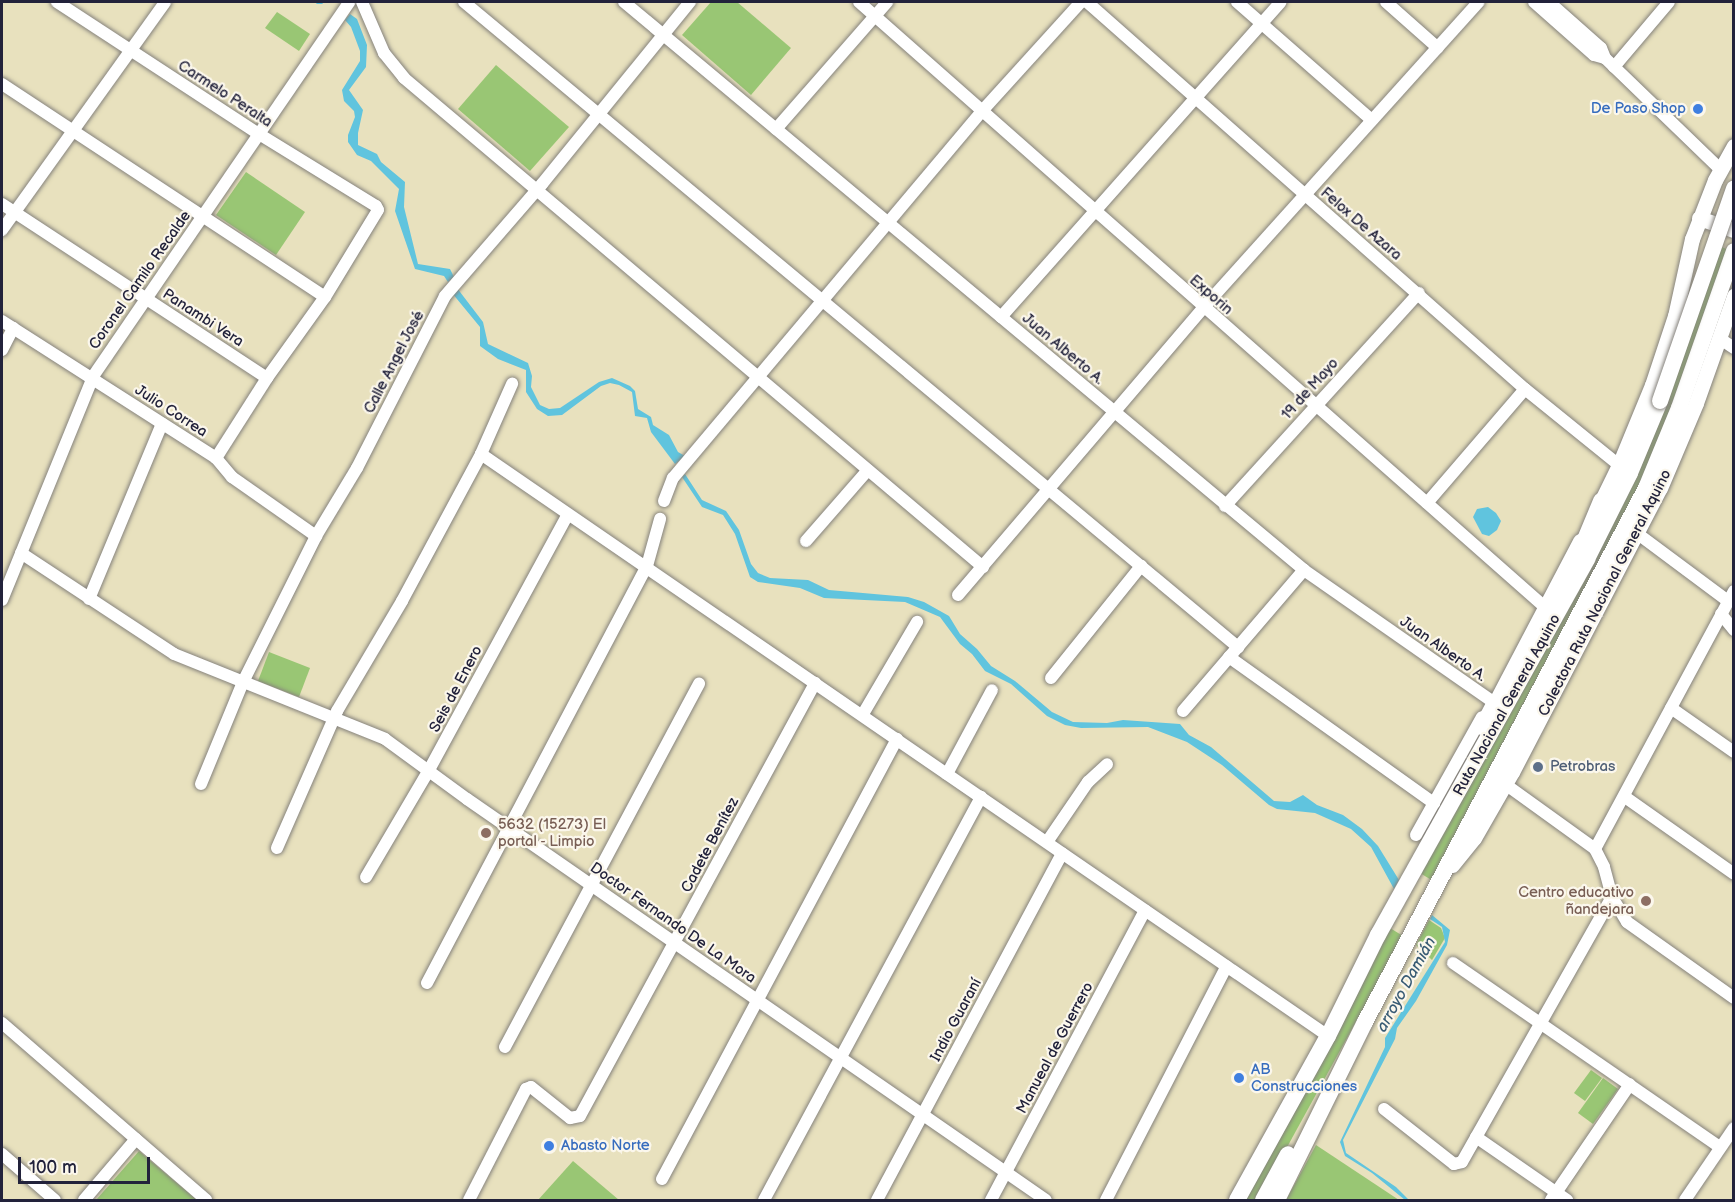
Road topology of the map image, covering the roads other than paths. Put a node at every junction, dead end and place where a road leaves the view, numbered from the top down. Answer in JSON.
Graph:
{"nodes":[{"id":1,"x":57,"y":2,"type":"edge"},
{"id":2,"x":165,"y":2,"type":"edge"},
{"id":3,"x":362,"y":2,"type":"edge"},
{"id":4,"x":464,"y":2,"type":"edge"},
{"id":5,"x":624,"y":2,"type":"edge"},
{"id":6,"x":690,"y":2,"type":"edge"},
{"id":7,"x":859,"y":2,"type":"edge"},
{"id":8,"x":887,"y":2,"type":"edge"},
{"id":9,"x":1081,"y":2,"type":"edge"},
{"id":10,"x":1087,"y":2,"type":"edge"},
{"id":11,"x":1237,"y":2,"type":"edge"},
{"id":12,"x":1281,"y":2,"type":"edge"},
{"id":13,"x":1386,"y":2,"type":"edge"},
{"id":14,"x":1479,"y":2,"type":"edge"},
{"id":15,"x":1534,"y":2,"type":"edge"},
{"id":16,"x":1549,"y":2,"type":"edge"},
{"id":17,"x":1669,"y":2,"type":"edge"},
{"id":18,"x":344,"y":9,"type":"edge"},
{"id":19,"x":875,"y":16,"type":"junction"},
{"id":20,"x":1262,"y":23,"type":"junction"},
{"id":21,"x":662,"y":34,"type":"junction"},
{"id":22,"x":1438,"y":48,"type":"junction"},
{"id":23,"x":130,"y":50,"type":"junction"},
{"id":24,"x":1609,"y":62,"type":"junction"},
{"id":25,"x":2,"y":84,"type":"edge"},
{"id":26,"x":1196,"y":98,"type":"junction"},
{"id":27,"x":982,"y":111,"type":"junction"},
{"id":28,"x":598,"y":113,"type":"junction"},
{"id":29,"x":1372,"y":120,"type":"junction"},
{"id":30,"x":776,"y":129,"type":"junction"},
{"id":31,"x":73,"y":130,"type":"junction"},
{"id":32,"x":259,"y":134,"type":"junction"},
{"id":33,"x":1734,"y":146,"type":"edge"},
{"id":34,"x":1720,"y":169,"type":"junction"},
{"id":35,"x":1734,"y":189,"type":"edge"},
{"id":36,"x":536,"y":191,"type":"junction"},
{"id":37,"x":1305,"y":195,"type":"junction"},
{"id":38,"x":2,"y":204,"type":"edge"},
{"id":39,"x":1095,"y":212,"type":"junction"},
{"id":40,"x":14,"y":213,"type":"junction"},
{"id":41,"x":203,"y":216,"type":"junction"},
{"id":42,"x":1699,"y":218,"type":"junction"},
{"id":43,"x":887,"y":222,"type":"junction"},
{"id":44,"x":2,"y":230,"type":"edge"},
{"id":45,"x":1734,"y":230,"type":"edge"},
{"id":46,"x":1734,"y":251,"type":"edge"},
{"id":47,"x":1419,"y":293,"type":"junction"},
{"id":48,"x":1734,"y":296,"type":"edge"},
{"id":49,"x":325,"y":297,"type":"junction"},
{"id":50,"x":146,"y":299,"type":"junction"},
{"id":51,"x":822,"y":300,"type":"junction"},
{"id":52,"x":1203,"y":308,"type":"junction"},
{"id":53,"x":1001,"y":317,"type":"junction"},
{"id":54,"x":2,"y":321,"type":"edge"},
{"id":55,"x":13,"y":328,"type":"junction"},
{"id":56,"x":1719,"y":338,"type":"junction"},
{"id":57,"x":1734,"y":348,"type":"edge"},
{"id":58,"x":2,"y":350,"type":"edge"},
{"id":59,"x":758,"y":377,"type":"junction"},
{"id":60,"x":267,"y":378,"type":"junction"},
{"id":61,"x":92,"y":379,"type":"junction"},
{"id":62,"x":512,"y":384,"type":"dead end"},
{"id":63,"x":1525,"y":389,"type":"junction"},
{"id":64,"x":1314,"y":406,"type":"junction"},
{"id":65,"x":1115,"y":412,"type":"junction"},
{"id":66,"x":162,"y":424,"type":"junction"},
{"id":67,"x":481,"y":454,"type":"junction"},
{"id":68,"x":216,"y":458,"type":"junction"},
{"id":69,"x":1619,"y":465,"type":"junction"},
{"id":70,"x":868,"y":470,"type":"junction"},
{"id":71,"x":1049,"y":489,"type":"junction"},
{"id":72,"x":664,"y":501,"type":"dead end"},
{"id":73,"x":1601,"y":501,"type":"junction"},
{"id":74,"x":1427,"y":503,"type":"junction"},
{"id":75,"x":1225,"y":506,"type":"junction"},
{"id":76,"x":568,"y":514,"type":"junction"},
{"id":77,"x":660,"y":519,"type":"dead end"},
{"id":78,"x":1638,"y":534,"type":"junction"},
{"id":79,"x":316,"y":536,"type":"junction"},
{"id":80,"x":806,"y":541,"type":"dead end"},
{"id":81,"x":21,"y":553,"type":"junction"},
{"id":82,"x":647,"y":566,"type":"junction"},
{"id":83,"x":1141,"y":566,"type":"junction"},
{"id":84,"x":983,"y":567,"type":"junction"},
{"id":85,"x":1304,"y":570,"type":"junction"},
{"id":86,"x":4,"y":588,"type":"edge"},
{"id":87,"x":1732,"y":594,"type":"edge"},
{"id":88,"x":958,"y":595,"type":"dead end"},
{"id":89,"x":89,"y":599,"type":"junction"},
{"id":90,"x":2,"y":600,"type":"edge"},
{"id":91,"x":1546,"y":608,"type":"junction"},
{"id":92,"x":1721,"y":614,"type":"junction"},
{"id":93,"x":917,"y":621,"type":"dead end"},
{"id":94,"x":1734,"y":630,"type":"edge"},
{"id":95,"x":1549,"y":632,"type":"junction"},
{"id":96,"x":1238,"y":646,"type":"junction"},
{"id":97,"x":1229,"y":657,"type":"junction"},
{"id":98,"x":1570,"y":662,"type":"junction"},
{"id":99,"x":1051,"y":678,"type":"dead end"},
{"id":100,"x":243,"y":682,"type":"junction"},
{"id":101,"x":699,"y":683,"type":"dead end"},
{"id":102,"x":815,"y":683,"type":"junction"},
{"id":103,"x":992,"y":690,"type":"dead end"},
{"id":104,"x":1493,"y":702,"type":"junction"},
{"id":105,"x":1671,"y":708,"type":"junction"},
{"id":106,"x":1183,"y":711,"type":"dead end"},
{"id":107,"x":862,"y":714,"type":"junction"},
{"id":108,"x":334,"y":718,"type":"junction"},
{"id":109,"x":897,"y":739,"type":"junction"},
{"id":110,"x":1734,"y":752,"type":"edge"},
{"id":111,"x":1107,"y":764,"type":"dead end"},
{"id":112,"x":429,"y":770,"type":"junction"},
{"id":113,"x":948,"y":774,"type":"junction"},
{"id":114,"x":201,"y":784,"type":"dead end"},
{"id":115,"x":1505,"y":784,"type":"junction"},
{"id":116,"x":1486,"y":794,"type":"junction"},
{"id":117,"x":981,"y":797,"type":"junction"},
{"id":118,"x":1625,"y":797,"type":"junction"},
{"id":119,"x":1434,"y":803,"type":"junction"},
{"id":120,"x":1439,"y":826,"type":"junction"},
{"id":121,"x":510,"y":829,"type":"junction"},
{"id":122,"x":1416,"y":835,"type":"dead end"},
{"id":123,"x":1047,"y":842,"type":"junction"},
{"id":124,"x":277,"y":848,"type":"dead end"},
{"id":125,"x":1595,"y":849,"type":"junction"},
{"id":126,"x":1062,"y":853,"type":"junction"},
{"id":127,"x":1444,"y":873,"type":"junction"},
{"id":128,"x":1734,"y":874,"type":"edge"},
{"id":129,"x":366,"y":877,"type":"dead end"},
{"id":130,"x":592,"y":885,"type":"junction"},
{"id":131,"x":1612,"y":897,"type":"junction"},
{"id":132,"x":1145,"y":910,"type":"junction"},
{"id":133,"x":674,"y":943,"type":"junction"},
{"id":134,"x":1453,"y":963,"type":"dead end"},
{"id":135,"x":1227,"y":966,"type":"junction"},
{"id":136,"x":427,"y":983,"type":"dead end"},
{"id":137,"x":1734,"y":998,"type":"edge"},
{"id":138,"x":758,"y":1000,"type":"junction"},
{"id":139,"x":1365,"y":1022,"type":"junction"},
{"id":140,"x":1541,"y":1022,"type":"junction"},
{"id":141,"x":2,"y":1023,"type":"edge"},
{"id":142,"x":1328,"y":1035,"type":"junction"},
{"id":143,"x":505,"y":1047,"type":"dead end"},
{"id":144,"x":841,"y":1058,"type":"junction"},
{"id":145,"x":1630,"y":1084,"type":"junction"},
{"id":146,"x":1384,"y":1110,"type":"dead end"},
{"id":147,"x":923,"y":1115,"type":"junction"},
{"id":148,"x":1734,"y":1128,"type":"edge"},
{"id":149,"x":1476,"y":1137,"type":"junction"},
{"id":150,"x":136,"y":1139,"type":"junction"},
{"id":151,"x":1720,"y":1147,"type":"junction"},
{"id":152,"x":2,"y":1154,"type":"edge"},
{"id":153,"x":1006,"y":1172,"type":"junction"},
{"id":154,"x":662,"y":1179,"type":"dead end"},
{"id":155,"x":1112,"y":1198,"type":"edge"},
{"id":156,"x":1558,"y":1198,"type":"edge"},
{"id":157,"x":55,"y":1200,"type":"edge"},
{"id":158,"x":84,"y":1200,"type":"edge"},
{"id":159,"x":206,"y":1200,"type":"edge"},
{"id":160,"x":469,"y":1200,"type":"edge"},
{"id":161,"x":764,"y":1200,"type":"edge"},
{"id":162,"x":877,"y":1200,"type":"edge"},
{"id":163,"x":991,"y":1200,"type":"edge"},
{"id":164,"x":1046,"y":1200,"type":"edge"},
{"id":165,"x":1237,"y":1200,"type":"edge"},
{"id":166,"x":1263,"y":1200,"type":"edge"},
{"id":167,"x":1277,"y":1200,"type":"edge"},
{"id":168,"x":1684,"y":1200,"type":"edge"}],
"edges":[{"from":1,"to":23,"type":"street","name":"Carmelo Peralta"},
{"from":2,"to":23,"type":"street"},
{"from":3,"to":36,"type":"street"},
{"from":4,"to":28,"type":"street"},
{"from":5,"to":21,"type":"street","name":"Juan Alberto A."},
{"from":6,"to":21,"type":"street","name":"Calle Angel José"},
{"from":7,"to":19,"type":"street","name":"Exporin"},
{"from":8,"to":19,"type":"street"},
{"from":9,"to":27,"type":"street"},
{"from":10,"to":26,"type":"street","name":"Felox De Azara"},
{"from":11,"to":20,"type":"street"},
{"from":12,"to":20,"type":"street"},
{"from":13,"to":22,"type":"street"},
{"from":14,"to":22,"type":"street"},
{"from":15,"to":24,"type":"street"},
{"from":16,"to":24,"type":"street"},
{"from":17,"to":24,"type":"street"},
{"from":18,"to":32,"type":"street","name":"Coronel Camilo Recalde"},
{"from":19,"to":27,"type":"street","name":"Exporin"},
{"from":19,"to":30,"type":"street"},
{"from":20,"to":26,"type":"street"},
{"from":20,"to":29,"type":"street"},
{"from":21,"to":28,"type":"street","name":"Calle Angel José"},
{"from":21,"to":30,"type":"street","name":"Juan Alberto A."},
{"from":22,"to":29,"type":"street"},
{"from":23,"to":31,"type":"street"},
{"from":23,"to":32,"type":"street","name":"Carmelo Peralta"},
{"from":24,"to":34,"type":"street"},
{"from":25,"to":31,"type":"street"},
{"from":26,"to":37,"type":"street","name":"Felox De Azara"},
{"from":26,"to":39,"type":"street"},
{"from":27,"to":39,"type":"street","name":"Exporin"},
{"from":27,"to":43,"type":"street"},
{"from":28,"to":36,"type":"street","name":"Calle Angel José"},
{"from":28,"to":51,"type":"street"},
{"from":29,"to":37,"type":"street"},
{"from":30,"to":43,"type":"street","name":"Juan Alberto A."},
{"from":31,"to":40,"type":"street"},
{"from":31,"to":41,"type":"street"},
{"from":32,"to":41,"type":"street","name":"Coronel Camilo Recalde"},
{"from":32,"to":49,"type":"street","name":"Carmelo Peralta"},
{"from":33,"to":34,"type":"main road"},
{"from":34,"to":42,"type":"main road"},
{"from":35,"to":95,"type":"highway","name":"Ruta Nacional General Aquino","bridge":true},
{"from":36,"to":59,"type":"street"},
{"from":36,"to":79,"type":"street","name":"Calle Angel José"},
{"from":37,"to":47,"type":"street","name":"Felox De Azara"},
{"from":37,"to":52,"type":"street"},
{"from":38,"to":40,"type":"street","name":"Panambi Vera"},
{"from":39,"to":52,"type":"street","name":"Exporin"},
{"from":39,"to":53,"type":"street"},
{"from":40,"to":44,"type":"street"},
{"from":40,"to":50,"type":"street","name":"Panambi Vera"},
{"from":41,"to":49,"type":"street"},
{"from":41,"to":50,"type":"street","name":"Coronel Camilo Recalde"},
{"from":42,"to":45,"type":"main road"},
{"from":42,"to":69,"type":"main road"},
{"from":43,"to":51,"type":"street"},
{"from":43,"to":53,"type":"street","name":"Juan Alberto A."},
{"from":46,"to":116,"type":"highway","name":"Ruta Nacional General Aquino"},
{"from":47,"to":63,"type":"street","name":"Felox De Azara"},
{"from":47,"to":64,"type":"street","name":"19 de Mayo"},
{"from":48,"to":56,"type":"main road","name":"Colectora Ruta Nacional General Aquino"},
{"from":49,"to":60,"type":"street"},
{"from":50,"to":60,"type":"street","name":"Panambi Vera"},
{"from":50,"to":61,"type":"street","name":"Coronel Camilo Recalde"},
{"from":51,"to":59,"type":"street"},
{"from":51,"to":71,"type":"street"},
{"from":52,"to":64,"type":"street","name":"Exporin"},
{"from":52,"to":65,"type":"street"},
{"from":53,"to":65,"type":"street","name":"Juan Alberto A."},
{"from":54,"to":55,"type":"street","name":"Julio Correa"},
{"from":55,"to":58,"type":"street"},
{"from":55,"to":61,"type":"street","name":"Julio Correa"},
{"from":56,"to":57,"type":"street"},
{"from":56,"to":78,"type":"main road","name":"Colectora Ruta Nacional General Aquino"},
{"from":59,"to":70,"type":"street"},
{"from":59,"to":72,"type":"street"},
{"from":60,"to":68,"type":"street"},
{"from":61,"to":66,"type":"street","name":"Julio Correa"},
{"from":61,"to":81,"type":"street","name":"Coronel Camilo Recalde"},
{"from":62,"to":67,"type":"street"},
{"from":63,"to":69,"type":"street","name":"Felox De Azara"},
{"from":63,"to":74,"type":"street"},
{"from":64,"to":74,"type":"street","name":"Exporin"},
{"from":64,"to":75,"type":"street","name":"19 de Mayo"},
{"from":65,"to":71,"type":"street"},
{"from":65,"to":75,"type":"street","name":"Juan Alberto A."},
{"from":66,"to":68,"type":"street","name":"Julio Correa"},
{"from":66,"to":89,"type":"street"},
{"from":67,"to":76,"type":"street"},
{"from":67,"to":108,"type":"street"},
{"from":68,"to":79,"type":"street","name":"Julio Correa"},
{"from":69,"to":73,"type":"main road"},
{"from":70,"to":80,"type":"street"},
{"from":70,"to":84,"type":"street"},
{"from":71,"to":83,"type":"street"},
{"from":71,"to":84,"type":"street"},
{"from":73,"to":91,"type":"main road"},
{"from":73,"to":95,"type":"highway"},
{"from":74,"to":91,"type":"street","name":"Exporin"},
{"from":75,"to":85,"type":"street","name":"Juan Alberto A."},
{"from":76,"to":82,"type":"street"},
{"from":76,"to":112,"type":"street","name":"Seis de Enero"},
{"from":77,"to":82,"type":"street"},
{"from":78,"to":87,"type":"street"},
{"from":78,"to":98,"type":"main road","name":"Colectora Ruta Nacional General Aquino"},
{"from":79,"to":100,"type":"street","name":"Calle Angel José"},
{"from":81,"to":86,"type":"street","name":"Coronel Camilo Recalde"},
{"from":81,"to":89,"type":"street","name":"Doctor Fernando De La Mora"},
{"from":82,"to":102,"type":"street"},
{"from":82,"to":121,"type":"street"},
{"from":83,"to":96,"type":"street"},
{"from":83,"to":99,"type":"street"},
{"from":84,"to":88,"type":"street"},
{"from":85,"to":96,"type":"street"},
{"from":85,"to":104,"type":"street","name":"Juan Alberto A."},
{"from":86,"to":90,"type":"street","name":"Coronel Camilo Recalde"},
{"from":87,"to":92,"type":"street"},
{"from":89,"to":100,"type":"street","name":"Doctor Fernando De La Mora"},
{"from":91,"to":104,"type":"main road"},
{"from":92,"to":94,"type":"street"},
{"from":92,"to":105,"type":"street"},
{"from":93,"to":107,"type":"street"},
{"from":95,"to":120,"type":"highway","name":"Ruta Nacional General Aquino"},
{"from":96,"to":97,"type":"street"},
{"from":97,"to":106,"type":"street"},
{"from":97,"to":119,"type":"street"},
{"from":98,"to":115,"type":"main road","name":"Colectora Ruta Nacional General Aquino"},
{"from":98,"to":116,"type":"main road"},
{"from":100,"to":108,"type":"street","name":"Doctor Fernando De La Mora"},
{"from":100,"to":114,"type":"street","name":"Calle Angel José"},
{"from":101,"to":130,"type":"street"},
{"from":102,"to":107,"type":"street"},
{"from":102,"to":133,"type":"street","name":"Cadete Benítez"},
{"from":103,"to":113,"type":"street"},
{"from":104,"to":119,"type":"street"},
{"from":104,"to":120,"type":"highway"},
{"from":105,"to":110,"type":"street"},
{"from":105,"to":118,"type":"street"},
{"from":107,"to":109,"type":"street"},
{"from":108,"to":112,"type":"street","name":"Doctor Fernando De La Mora"},
{"from":108,"to":124,"type":"street"},
{"from":109,"to":113,"type":"street"},
{"from":109,"to":138,"type":"street"},
{"from":111,"to":123,"type":"street"},
{"from":112,"to":121,"type":"street","name":"Doctor Fernando De La Mora"},
{"from":112,"to":129,"type":"street","name":"Seis de Enero"},
{"from":113,"to":117,"type":"street"},
{"from":115,"to":125,"type":"street"},
{"from":115,"to":127,"type":"main road","name":"Colectora Ruta Nacional General Aquino"},
{"from":116,"to":127,"type":"highway","name":"Ruta Nacional General Aquino"},
{"from":117,"to":123,"type":"street"},
{"from":117,"to":144,"type":"street"},
{"from":118,"to":125,"type":"street"},
{"from":118,"to":128,"type":"street"},
{"from":119,"to":122,"type":"street"},
{"from":120,"to":142,"type":"highway","name":"Ruta Nacional General Aquino"},
{"from":121,"to":130,"type":"street","name":"Doctor Fernando De La Mora"},
{"from":121,"to":136,"type":"street"},
{"from":123,"to":126,"type":"street"},
{"from":125,"to":131,"type":"street"},
{"from":126,"to":132,"type":"street"},
{"from":126,"to":147,"type":"street","name":"Indio Guaraní"},
{"from":127,"to":139,"type":"highway","name":"Ruta Nacional General Aquino"},
{"from":130,"to":133,"type":"street","name":"Doctor Fernando De La Mora"},
{"from":130,"to":143,"type":"street"},
{"from":131,"to":137,"type":"street"},
{"from":131,"to":140,"type":"street"},
{"from":132,"to":135,"type":"street"},
{"from":132,"to":153,"type":"street","name":"Manueal de Guerrero"},
{"from":133,"to":138,"type":"street","name":"Doctor Fernando De La Mora"},
{"from":133,"to":160,"type":"street","name":"Cadete Benítez"},
{"from":134,"to":140,"type":"street"},
{"from":135,"to":142,"type":"street"},
{"from":135,"to":155,"type":"street"},
{"from":138,"to":144,"type":"street","name":"Doctor Fernando De La Mora"},
{"from":138,"to":154,"type":"street"},
{"from":139,"to":166,"type":"highway"},
{"from":139,"to":167,"type":"highway","name":"Ruta Nacional General Aquino"},
{"from":140,"to":145,"type":"street"},
{"from":140,"to":149,"type":"street"},
{"from":141,"to":150,"type":"street"},
{"from":142,"to":165,"type":"highway","name":"Ruta Nacional General Aquino"},
{"from":144,"to":147,"type":"street","name":"Doctor Fernando De La Mora"},
{"from":144,"to":161,"type":"street"},
{"from":145,"to":151,"type":"street"},
{"from":145,"to":156,"type":"street"},
{"from":146,"to":149,"type":"street"},
{"from":147,"to":153,"type":"street","name":"Doctor Fernando De La Mora"},
{"from":147,"to":162,"type":"street","name":"Indio Guaraní"},
{"from":148,"to":151,"type":"street"},
{"from":149,"to":156,"type":"street"},
{"from":150,"to":158,"type":"street"},
{"from":150,"to":159,"type":"street"},
{"from":151,"to":168,"type":"street"},
{"from":152,"to":157,"type":"street"},
{"from":153,"to":163,"type":"street","name":"Manueal de Guerrero"},
{"from":153,"to":164,"type":"street","name":"Doctor Fernando De La Mora"}]}
